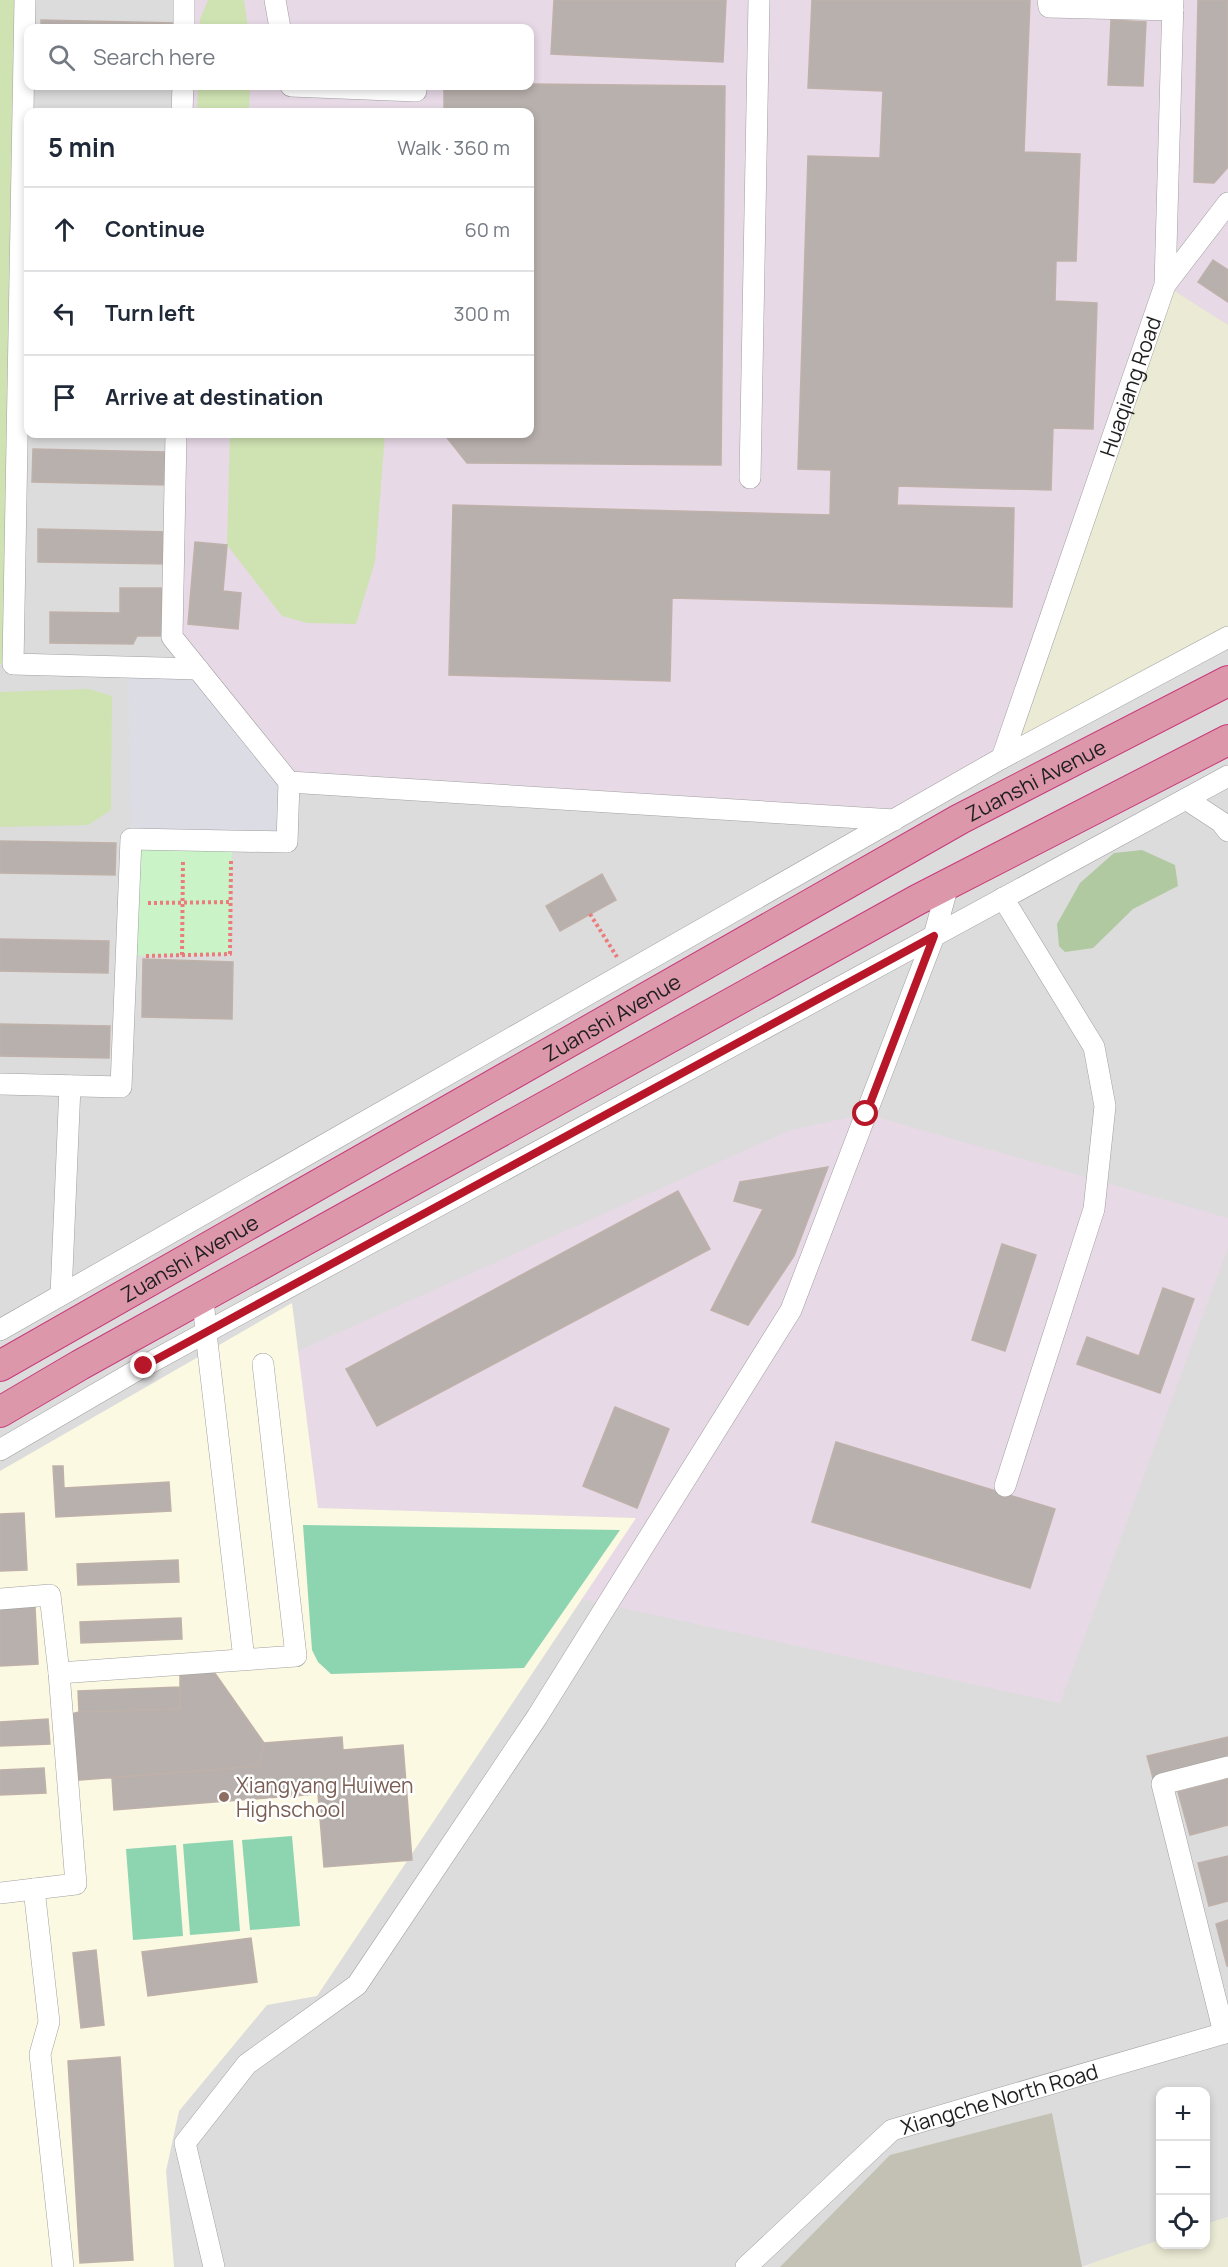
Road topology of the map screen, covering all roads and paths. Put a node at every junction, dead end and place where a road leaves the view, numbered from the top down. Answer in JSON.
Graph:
{"nodes":[{"id":1,"x":26,"y":0,"type":"edge"},
{"id":2,"x":184,"y":0,"type":"edge"},
{"id":3,"x":275,"y":0,"type":"edge"},
{"id":4,"x":759,"y":0,"type":"edge"},
{"id":5,"x":1048,"y":0,"type":"edge"},
{"id":6,"x":1173,"y":5,"type":"edge"},
{"id":7,"x":25,"y":24,"type":"edge"},
{"id":8,"x":184,"y":24,"type":"edge"},
{"id":9,"x":279,"y":24,"type":"edge"},
{"id":10,"x":24,"y":70,"type":"edge"},
{"id":11,"x":183,"y":90,"type":"edge"},
{"id":12,"x":391,"y":90,"type":"edge"},
{"id":13,"x":416,"y":91,"type":"dead end"},
{"id":14,"x":182,"y":108,"type":"edge"},
{"id":15,"x":1228,"y":203,"type":"edge"},
{"id":16,"x":1165,"y":285,"type":"junction"},
{"id":17,"x":176,"y":438,"type":"edge"},
{"id":18,"x":750,"y":478,"type":"dead end"},
{"id":19,"x":1228,"y":637,"type":"edge"},
{"id":20,"x":7,"y":664,"type":"edge"},
{"id":21,"x":198,"y":669,"type":"junction"},
{"id":22,"x":1228,"y":681,"type":"edge"},
{"id":23,"x":1228,"y":740,"type":"edge"},
{"id":24,"x":1002,"y":758,"type":"junction"},
{"id":25,"x":1228,"y":776,"type":"edge"},
{"id":26,"x":289,"y":782,"type":"junction"},
{"id":27,"x":1018,"y":789,"type":"junction"},
{"id":28,"x":1186,"y":800,"type":"junction"},
{"id":29,"x":894,"y":820,"type":"junction"},
{"id":30,"x":1228,"y":831,"type":"edge"},
{"id":31,"x":183,"y":840,"type":"junction"},
{"id":32,"x":231,"y":841,"type":"junction"},
{"id":33,"x":948,"y":885,"type":"junction"},
{"id":34,"x":1003,"y":898,"type":"junction"},
{"id":35,"x":128,"y":902,"type":"junction"},
{"id":36,"x":231,"y":902,"type":"junction"},
{"id":37,"x":182,"y":903,"type":"junction"},
{"id":38,"x":590,"y":914,"type":"dead end"},
{"id":39,"x":934,"y":936,"type":"junction"},
{"id":40,"x":182,"y":955,"type":"junction"},
{"id":41,"x":126,"y":956,"type":"junction"},
{"id":42,"x":627,"y":973,"type":"junction"},
{"id":43,"x":0,"y":1084,"type":"edge"},
{"id":44,"x":70,"y":1086,"type":"junction"},
{"id":45,"x":61,"y":1295,"type":"junction"},
{"id":46,"x":203,"y":1297,"type":"junction"},
{"id":47,"x":0,"y":1330,"type":"edge"},
{"id":48,"x":206,"y":1333,"type":"junction"},
{"id":49,"x":263,"y":1364,"type":"dead end"},
{"id":50,"x":0,"y":1366,"type":"edge"},
{"id":51,"x":0,"y":1412,"type":"edge"},
{"id":52,"x":0,"y":1449,"type":"edge"},
{"id":53,"x":1005,"y":1486,"type":"dead end"},
{"id":54,"x":0,"y":1599,"type":"edge"},
{"id":55,"x":244,"y":1659,"type":"junction"},
{"id":56,"x":59,"y":1673,"type":"junction"},
{"id":57,"x":1228,"y":1767,"type":"edge"},
{"id":58,"x":34,"y":1889,"type":"junction"},
{"id":59,"x":0,"y":1893,"type":"edge"},
{"id":60,"x":1226,"y":2033,"type":"edge"},
{"id":61,"x":63,"y":2267,"type":"edge"},
{"id":62,"x":214,"y":2267,"type":"edge"},
{"id":63,"x":746,"y":2267,"type":"edge"}],
"edges":[{"from":1,"to":7,"type":"street"},
{"from":2,"to":8,"type":"street"},
{"from":3,"to":9,"type":"street"},
{"from":4,"to":18,"type":"street"},
{"from":5,"to":6,"type":"street"},
{"from":6,"to":16,"type":"street","name":"Huaqiang Road"},
{"from":10,"to":20,"type":"street"},
{"from":11,"to":14,"type":"street"},
{"from":12,"to":13,"type":"street"},
{"from":15,"to":16,"type":"street"},
{"from":16,"to":24,"type":"street","name":"Huaqiang Road"},
{"from":17,"to":21,"type":"street"},
{"from":19,"to":24,"type":"street"},
{"from":20,"to":21,"type":"street"},
{"from":21,"to":26,"type":"street"},
{"from":22,"to":27,"type":"highway","name":"Zuanshi Avenue"},
{"from":23,"to":33,"type":"highway","name":"Zuanshi Avenue"},
{"from":24,"to":27,"type":"street"},
{"from":24,"to":29,"type":"street"},
{"from":25,"to":28,"type":"street"},
{"from":26,"to":29,"type":"street"},
{"from":26,"to":32,"type":"street"},
{"from":27,"to":50,"type":"highway","name":"Zuanshi Avenue"},
{"from":28,"to":30,"type":"street"},
{"from":28,"to":34,"type":"street"},
{"from":29,"to":42,"type":"street"},
{"from":31,"to":32,"type":"street"},
{"from":31,"to":35,"type":"street"},
{"from":31,"to":37,"type":"path"},
{"from":32,"to":36,"type":"path"},
{"from":33,"to":39,"type":"street"},
{"from":33,"to":46,"type":"highway","name":"Zuanshi Avenue"},
{"from":34,"to":39,"type":"street"},
{"from":34,"to":53,"type":"street"},
{"from":35,"to":37,"type":"path"},
{"from":35,"to":41,"type":"street"},
{"from":36,"to":37,"type":"path"},
{"from":36,"to":40,"type":"path"},
{"from":37,"to":40,"type":"path"},
{"from":38,"to":42,"type":"path"},
{"from":39,"to":48,"type":"street"},
{"from":39,"to":62,"type":"street"},
{"from":40,"to":41,"type":"path"},
{"from":41,"to":44,"type":"street"},
{"from":42,"to":45,"type":"street"},
{"from":43,"to":44,"type":"street"},
{"from":44,"to":45,"type":"street"},
{"from":45,"to":47,"type":"street"},
{"from":46,"to":48,"type":"street"},
{"from":46,"to":51,"type":"highway","name":"Zuanshi Avenue"},
{"from":48,"to":52,"type":"street"},
{"from":48,"to":55,"type":"street"},
{"from":49,"to":55,"type":"street"},
{"from":54,"to":56,"type":"street"},
{"from":55,"to":56,"type":"street"},
{"from":56,"to":58,"type":"street"},
{"from":57,"to":60,"type":"street"},
{"from":58,"to":59,"type":"street"},
{"from":58,"to":61,"type":"street"},
{"from":60,"to":63,"type":"street","name":"Xiangche North Road"}]}
